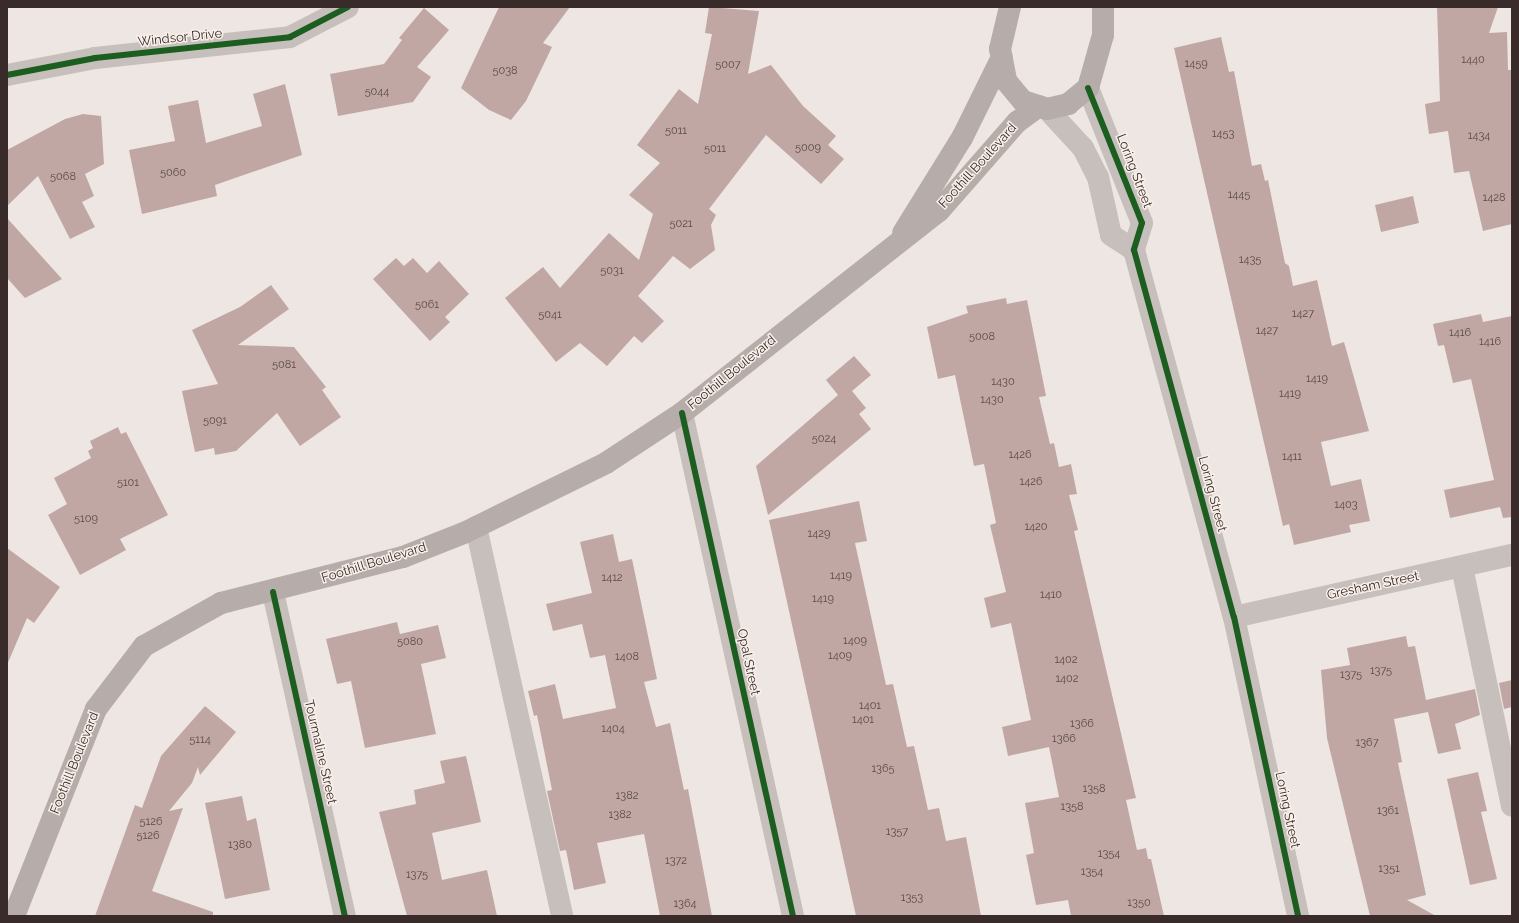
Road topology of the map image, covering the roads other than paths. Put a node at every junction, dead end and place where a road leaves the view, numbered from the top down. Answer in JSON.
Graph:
{"nodes":[{"id":1,"x":348,"y":7,"type":"edge"},
{"id":2,"x":1010,"y":7,"type":"edge"},
{"id":3,"x":1104,"y":9,"type":"edge"},
{"id":4,"x":1002,"y":57,"type":"junction"},
{"id":5,"x":7,"y":75,"type":"edge"},
{"id":6,"x":1088,"y":88,"type":"junction"},
{"id":7,"x":1043,"y":107,"type":"junction"},
{"id":8,"x":898,"y":241,"type":"junction"},
{"id":9,"x":1134,"y":250,"type":"junction"},
{"id":10,"x":682,"y":414,"type":"junction"},
{"id":11,"x":476,"y":527,"type":"junction"},
{"id":12,"x":1512,"y":555,"type":"edge"},
{"id":13,"x":1462,"y":567,"type":"junction"},
{"id":14,"x":273,"y":592,"type":"junction"},
{"id":15,"x":1234,"y":617,"type":"junction"},
{"id":16,"x":1512,"y":806,"type":"edge"},
{"id":17,"x":14,"y":916,"type":"edge"},
{"id":18,"x":345,"y":916,"type":"edge"},
{"id":19,"x":562,"y":916,"type":"edge"},
{"id":20,"x":793,"y":916,"type":"edge"},
{"id":21,"x":1298,"y":916,"type":"edge"}],
"edges":[{"from":1,"to":5,"type":"street","name":"Windsor Drive"},
{"from":2,"to":4,"type":"main road"},
{"from":3,"to":6,"type":"main road"},
{"from":4,"to":7,"type":"main road"},
{"from":4,"to":8,"type":"main road","name":"Foothill Boulevard"},
{"from":6,"to":7,"type":"main road"},
{"from":6,"to":9,"type":"street","name":"Loring Street"},
{"from":7,"to":8,"type":"main road","name":"Foothill Boulevard"},
{"from":7,"to":9,"type":"street"},
{"from":8,"to":10,"type":"main road","name":"Foothill Boulevard"},
{"from":9,"to":15,"type":"street","name":"Loring Street"},
{"from":10,"to":11,"type":"main road","name":"Foothill Boulevard"},
{"from":10,"to":20,"type":"street","name":"Opal Street"},
{"from":11,"to":14,"type":"main road","name":"Foothill Boulevard"},
{"from":11,"to":19,"type":"street"},
{"from":12,"to":13,"type":"street","name":"Gresham Street"},
{"from":13,"to":15,"type":"street","name":"Gresham Street"},
{"from":13,"to":16,"type":"street"},
{"from":14,"to":17,"type":"main road","name":"Foothill Boulevard"},
{"from":14,"to":18,"type":"street","name":"Tourmaline Street"},
{"from":15,"to":21,"type":"street","name":"Loring Street"}]}
